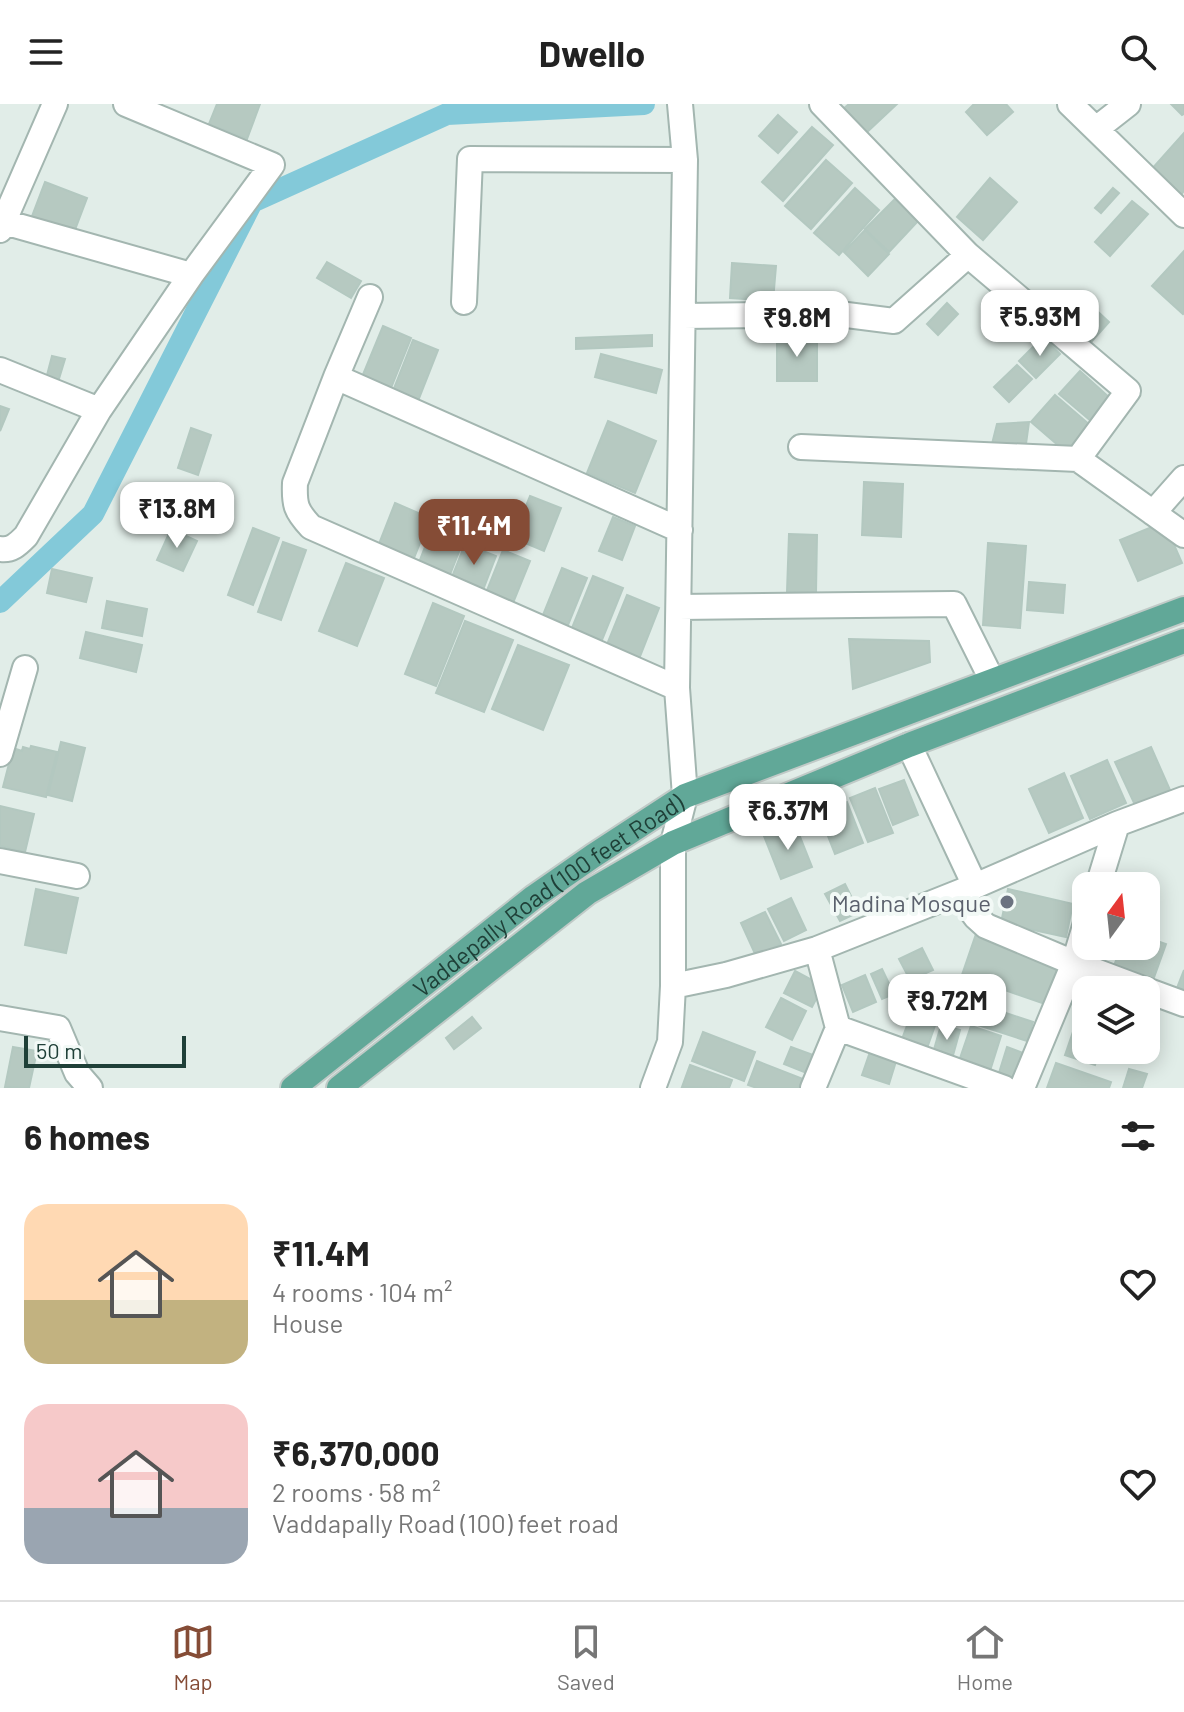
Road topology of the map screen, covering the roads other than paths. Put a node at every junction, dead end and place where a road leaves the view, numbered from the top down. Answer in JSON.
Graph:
{"nodes":[{"id":1,"x":55,"y":104,"type":"edge"},
{"id":2,"x":126,"y":104,"type":"edge"},
{"id":3,"x":680,"y":104,"type":"edge"},
{"id":4,"x":822,"y":104,"type":"edge"},
{"id":5,"x":1070,"y":104,"type":"edge"},
{"id":6,"x":1128,"y":104,"type":"edge"},
{"id":7,"x":1096,"y":129,"type":"junction"},
{"id":8,"x":685,"y":160,"type":"junction"},
{"id":9,"x":1184,"y":215,"type":"edge"},
{"id":10,"x":2,"y":226,"type":"edge"},
{"id":11,"x":968,"y":255,"type":"junction"},
{"id":12,"x":191,"y":275,"type":"junction"},
{"id":13,"x":370,"y":297,"type":"dead end"},
{"id":14,"x":464,"y":302,"type":"dead end"},
{"id":15,"x":683,"y":316,"type":"junction"},
{"id":16,"x":0,"y":370,"type":"edge"},
{"id":17,"x":336,"y":377,"type":"junction"},
{"id":18,"x":99,"y":410,"type":"junction"},
{"id":19,"x":801,"y":447,"type":"dead end"},
{"id":20,"x":1078,"y":459,"type":"junction"},
{"id":21,"x":1184,"y":478,"type":"edge"},
{"id":22,"x":1153,"y":513,"type":"junction"},
{"id":23,"x":680,"y":530,"type":"junction"},
{"id":24,"x":1184,"y":535,"type":"edge"},
{"id":25,"x":0,"y":549,"type":"edge"},
{"id":26,"x":679,"y":607,"type":"junction"},
{"id":27,"x":1184,"y":609,"type":"edge"},
{"id":28,"x":1184,"y":641,"type":"edge"},
{"id":29,"x":25,"y":668,"type":"dead end"},
{"id":30,"x":992,"y":680,"type":"junction"},
{"id":31,"x":677,"y":688,"type":"junction"},
{"id":32,"x":909,"y":745,"type":"junction"},
{"id":33,"x":0,"y":754,"type":"edge"},
{"id":34,"x":685,"y":796,"type":"junction"},
{"id":35,"x":1184,"y":799,"type":"edge"},
{"id":36,"x":1117,"y":824,"type":"junction"},
{"id":37,"x":673,"y":843,"type":"junction"},
{"id":38,"x":0,"y":861,"type":"edge"},
{"id":39,"x":1102,"y":872,"type":"edge"},
{"id":40,"x":77,"y":876,"type":"dead end"},
{"id":41,"x":966,"y":890,"type":"junction"},
{"id":42,"x":817,"y":949,"type":"junction"},
{"id":43,"x":1075,"y":960,"type":"edge"},
{"id":44,"x":1074,"y":963,"type":"junction"},
{"id":45,"x":1109,"y":976,"type":"edge"},
{"id":46,"x":673,"y":986,"type":"junction"},
{"id":47,"x":1160,"y":995,"type":"edge"},
{"id":48,"x":1184,"y":1004,"type":"edge"},
{"id":49,"x":0,"y":1018,"type":"edge"},
{"id":50,"x":838,"y":1028,"type":"junction"},
{"id":51,"x":90,"y":1088,"type":"edge"},
{"id":52,"x":293,"y":1088,"type":"edge"},
{"id":53,"x":339,"y":1088,"type":"edge"},
{"id":54,"x":653,"y":1088,"type":"edge"},
{"id":55,"x":813,"y":1088,"type":"edge"},
{"id":56,"x":1004,"y":1088,"type":"edge"},
{"id":57,"x":1022,"y":1088,"type":"edge"}],
"edges":[{"from":1,"to":10,"type":"street"},
{"from":2,"to":12,"type":"street"},
{"from":3,"to":8,"type":"street"},
{"from":4,"to":11,"type":"street"},
{"from":5,"to":7,"type":"street"},
{"from":6,"to":7,"type":"street"},
{"from":7,"to":9,"type":"street"},
{"from":8,"to":14,"type":"street"},
{"from":8,"to":15,"type":"street"},
{"from":10,"to":12,"type":"street"},
{"from":11,"to":15,"type":"street"},
{"from":11,"to":20,"type":"street"},
{"from":12,"to":18,"type":"street"},
{"from":13,"to":17,"type":"street"},
{"from":15,"to":23,"type":"street"},
{"from":16,"to":18,"type":"street"},
{"from":17,"to":23,"type":"street"},
{"from":17,"to":31,"type":"street"},
{"from":18,"to":25,"type":"street"},
{"from":19,"to":20,"type":"street"},
{"from":20,"to":22,"type":"street"},
{"from":21,"to":22,"type":"street"},
{"from":22,"to":24,"type":"street"},
{"from":23,"to":26,"type":"street"},
{"from":26,"to":30,"type":"street"},
{"from":26,"to":31,"type":"street"},
{"from":27,"to":30,"type":"main road","name":"Vaddepally Road (100 feet Road)"},
{"from":28,"to":32,"type":"main road"},
{"from":29,"to":33,"type":"street"},
{"from":30,"to":34,"type":"main road","name":"Vaddepally Road (100 feet Road)"},
{"from":31,"to":34,"type":"street"},
{"from":32,"to":37,"type":"main road"},
{"from":32,"to":41,"type":"street"},
{"from":34,"to":37,"type":"street"},
{"from":34,"to":52,"type":"main road","name":"Vaddepally Road (100 feet Road)"},
{"from":35,"to":36,"type":"street"},
{"from":36,"to":39,"type":"street"},
{"from":36,"to":41,"type":"street"},
{"from":37,"to":46,"type":"street"},
{"from":37,"to":53,"type":"main road"},
{"from":38,"to":40,"type":"street"},
{"from":41,"to":42,"type":"street"},
{"from":41,"to":44,"type":"street"},
{"from":42,"to":46,"type":"street"},
{"from":42,"to":50,"type":"street"},
{"from":43,"to":44,"type":"street"},
{"from":44,"to":45,"type":"street"},
{"from":44,"to":57,"type":"street"},
{"from":46,"to":54,"type":"street"},
{"from":47,"to":48,"type":"street"},
{"from":49,"to":51,"type":"street"},
{"from":50,"to":55,"type":"street"},
{"from":50,"to":56,"type":"street"}]}
